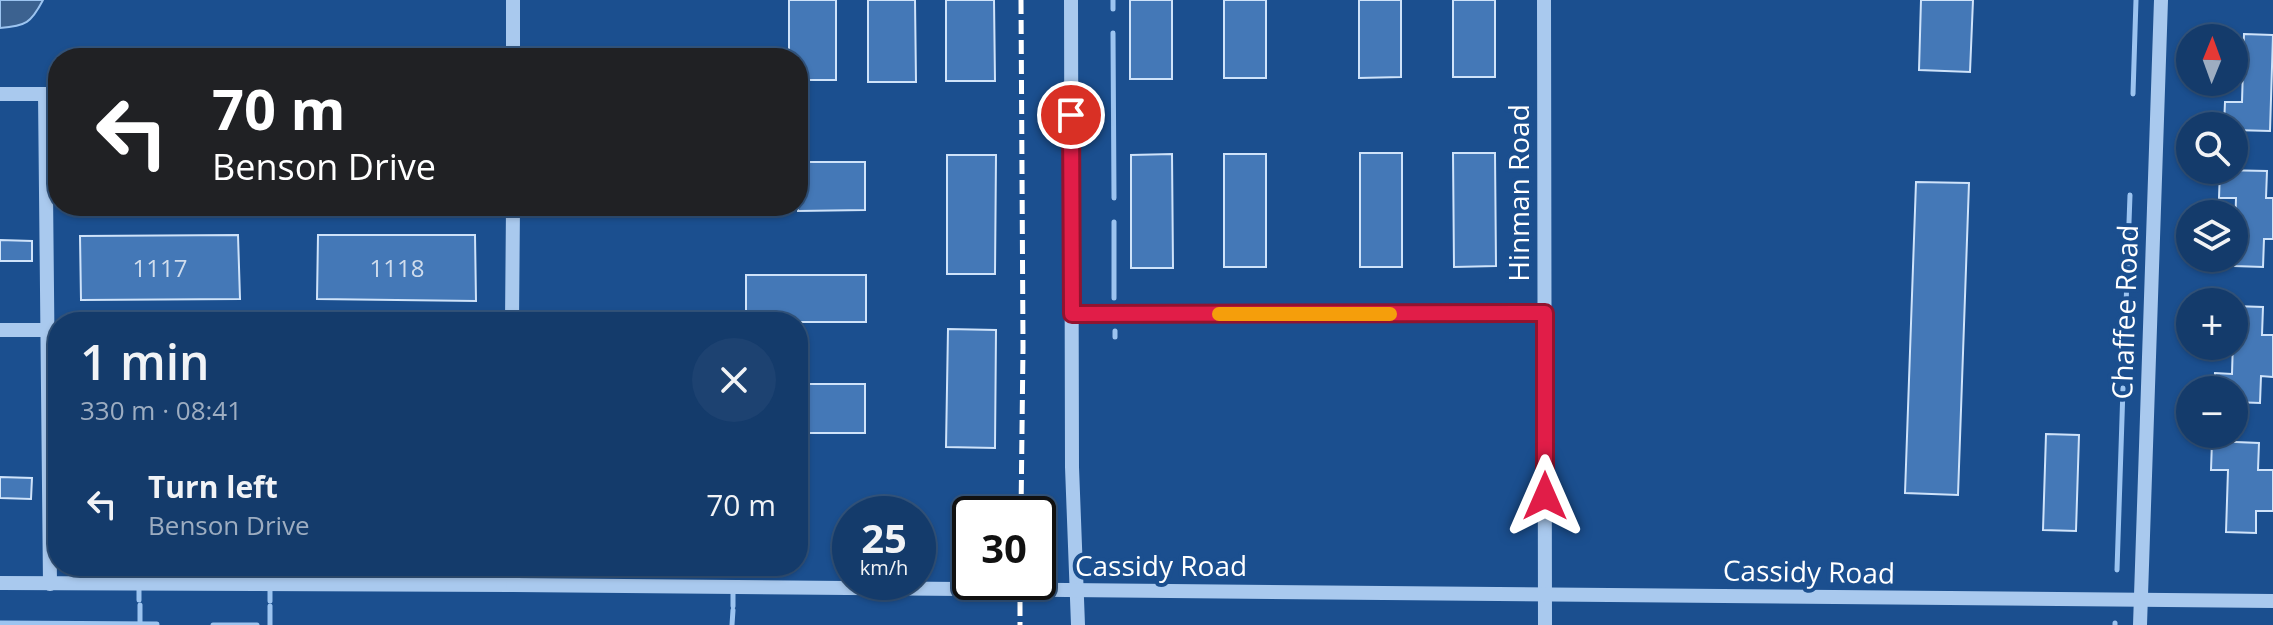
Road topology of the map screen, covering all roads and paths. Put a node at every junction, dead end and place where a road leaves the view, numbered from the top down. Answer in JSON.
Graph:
{"nodes":[{"id":1,"x":513,"y":0,"type":"edge"},
{"id":2,"x":1071,"y":0,"type":"edge"},
{"id":3,"x":1544,"y":0,"type":"edge"},
{"id":4,"x":2161,"y":0,"type":"edge"},
{"id":5,"x":513,"y":48,"type":"edge"},
{"id":6,"x":0,"y":94,"type":"edge"},
{"id":7,"x":48,"y":94,"type":"edge"},
{"id":8,"x":53,"y":216,"type":"edge"},
{"id":9,"x":513,"y":216,"type":"edge"},
{"id":10,"x":53,"y":312,"type":"edge"},
{"id":11,"x":512,"y":312,"type":"edge"},
{"id":12,"x":1545,"y":313,"type":"junction"},
{"id":13,"x":1072,"y":314,"type":"junction"},
{"id":14,"x":0,"y":330,"type":"edge"},
{"id":15,"x":48,"y":330,"type":"edge"},
{"id":16,"x":50,"y":576,"type":"edge"},
{"id":17,"x":513,"y":576,"type":"edge"},
{"id":18,"x":0,"y":583,"type":"edge"},
{"id":19,"x":50,"y":584,"type":"junction"},
{"id":20,"x":513,"y":585,"type":"junction"},
{"id":21,"x":1077,"y":590,"type":"junction"},
{"id":22,"x":1546,"y":594,"type":"junction"},
{"id":23,"x":2140,"y":600,"type":"junction"},
{"id":24,"x":2273,"y":601,"type":"edge"},
{"id":25,"x":1078,"y":625,"type":"edge"},
{"id":26,"x":1545,"y":625,"type":"edge"},
{"id":27,"x":2140,"y":625,"type":"edge"}],
"edges":[{"from":1,"to":5,"type":"street"},
{"from":2,"to":13,"type":"street"},
{"from":3,"to":12,"type":"street","name":"Hinman Road"},
{"from":4,"to":23,"type":"street","name":"Chaffee Road"},
{"from":6,"to":7,"type":"street"},
{"from":8,"to":10,"type":"street"},
{"from":9,"to":11,"type":"street"},
{"from":12,"to":13,"type":"street"},
{"from":12,"to":22,"type":"street","name":"Hinman Road"},
{"from":13,"to":21,"type":"street"},
{"from":14,"to":15,"type":"street"},
{"from":16,"to":19,"type":"street"},
{"from":17,"to":20,"type":"street"},
{"from":18,"to":19,"type":"street","name":"Cassidy Road"},
{"from":19,"to":20,"type":"street","name":"Cassidy Road"},
{"from":20,"to":21,"type":"street","name":"Cassidy Road"},
{"from":21,"to":22,"type":"street","name":"Cassidy Road"},
{"from":21,"to":25,"type":"street"},
{"from":22,"to":23,"type":"street","name":"Cassidy Road"},
{"from":22,"to":26,"type":"street","name":"Hinman Road"},
{"from":23,"to":24,"type":"street","name":"Cassidy Road"},
{"from":23,"to":27,"type":"street","name":"Chaffee Road"}]}
